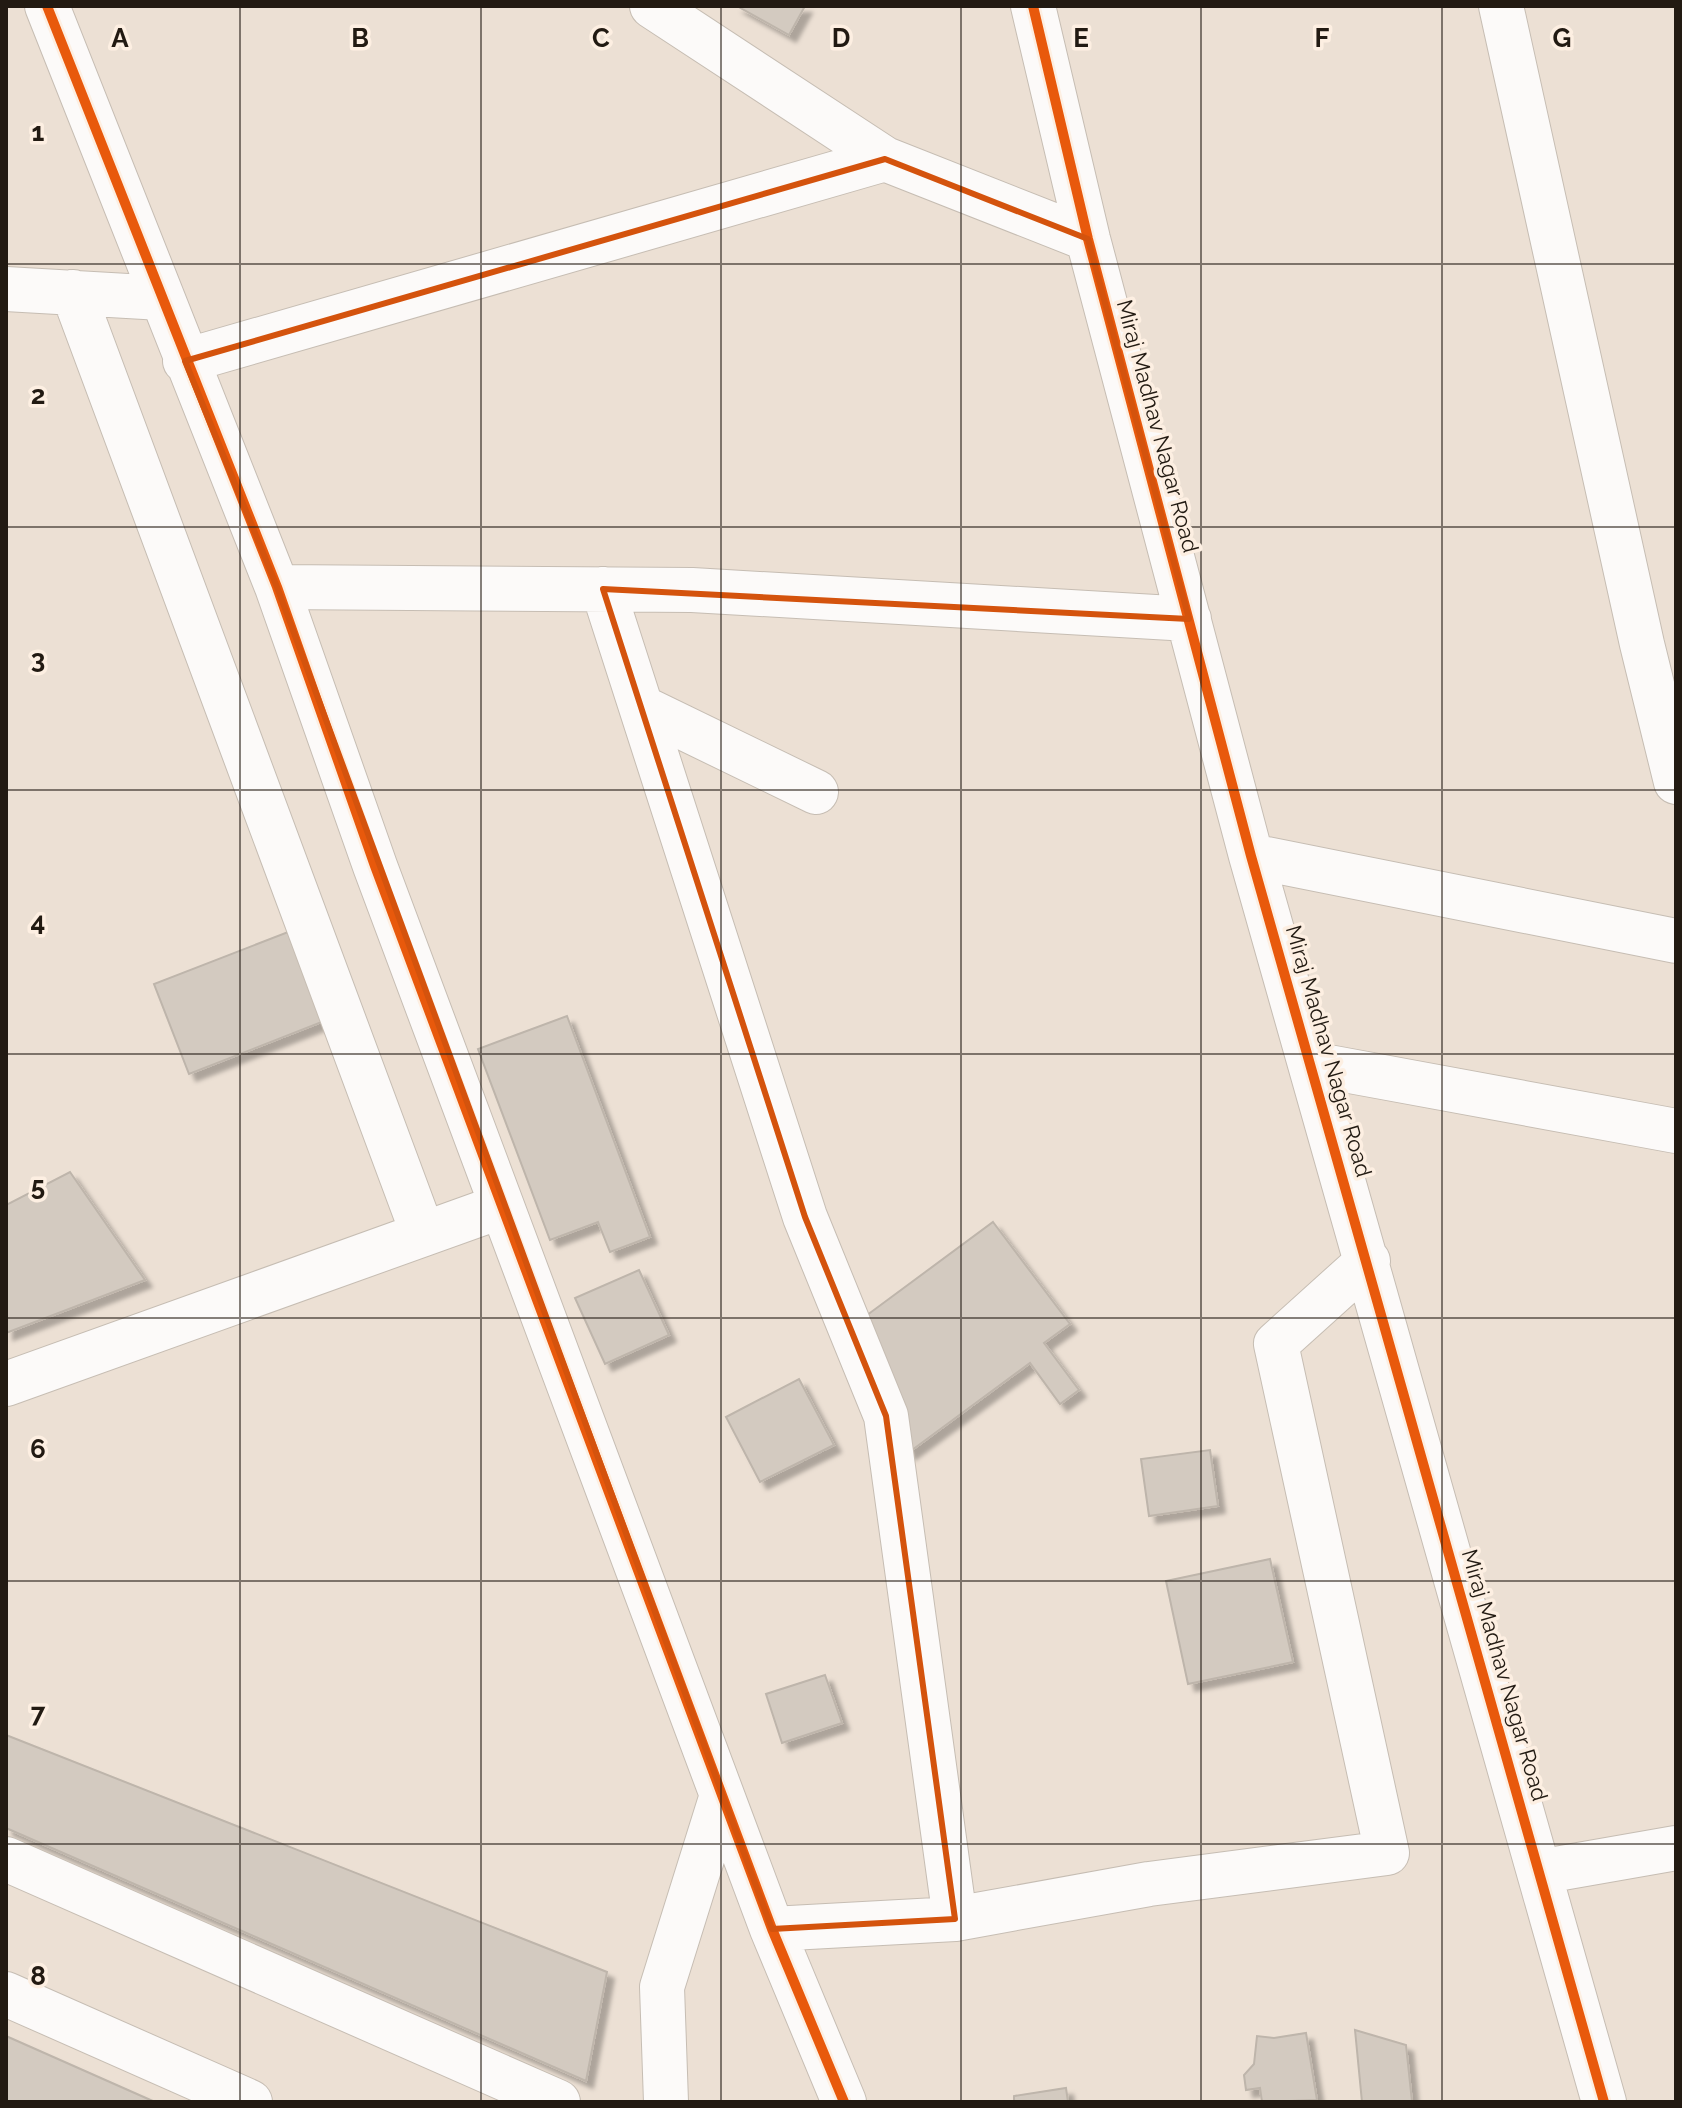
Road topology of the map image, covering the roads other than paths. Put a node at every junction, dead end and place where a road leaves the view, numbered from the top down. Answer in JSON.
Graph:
{"nodes":[{"id":1,"x":47,"y":6,"type":"edge"},
{"id":2,"x":652,"y":6,"type":"edge"},
{"id":3,"x":1033,"y":6,"type":"edge"},
{"id":4,"x":1501,"y":6,"type":"edge"},
{"id":5,"x":885,"y":159,"type":"junction"},
{"id":6,"x":1088,"y":239,"type":"junction"},
{"id":7,"x":8,"y":284,"type":"edge"},
{"id":8,"x":73,"y":292,"type":"junction"},
{"id":9,"x":162,"y":298,"type":"junction"},
{"id":10,"x":185,"y":361,"type":"junction"},
{"id":11,"x":277,"y":587,"type":"junction"},
{"id":12,"x":603,"y":589,"type":"junction"},
{"id":13,"x":1189,"y":619,"type":"junction"},
{"id":14,"x":641,"y":707,"type":"junction"},
{"id":15,"x":1676,"y":782,"type":"edge"},
{"id":16,"x":816,"y":792,"type":"dead end"},
{"id":17,"x":1251,"y":856,"type":"junction"},
{"id":18,"x":1676,"y":941,"type":"edge"},
{"id":19,"x":1312,"y":1064,"type":"junction"},
{"id":20,"x":1676,"y":1131,"type":"edge"},
{"id":21,"x":502,"y":1206,"type":"junction"},
{"id":22,"x":423,"y":1234,"type":"junction"},
{"id":23,"x":1368,"y":1261,"type":"junction"},
{"id":24,"x":6,"y":1384,"type":"edge"},
{"id":25,"x":722,"y":1795,"type":"junction"},
{"id":26,"x":1676,"y":1848,"type":"edge"},
{"id":27,"x":6,"y":1859,"type":"edge"},
{"id":28,"x":1539,"y":1872,"type":"junction"},
{"id":29,"x":955,"y":1919,"type":"junction"},
{"id":30,"x":772,"y":1929,"type":"junction"},
{"id":31,"x":6,"y":1994,"type":"edge"},
{"id":32,"x":250,"y":2102,"type":"edge"},
{"id":33,"x":558,"y":2102,"type":"edge"},
{"id":34,"x":666,"y":2102,"type":"edge"},
{"id":35,"x":844,"y":2102,"type":"edge"},
{"id":36,"x":1604,"y":2102,"type":"edge"}],
"edges":[{"from":1,"to":9,"type":"street"},
{"from":2,"to":5,"type":"street"},
{"from":3,"to":6,"type":"street","name":"Miraj Madhav Nagar Road"},
{"from":4,"to":15,"type":"street"},
{"from":5,"to":6,"type":"street"},
{"from":5,"to":10,"type":"street"},
{"from":6,"to":13,"type":"street","name":"Miraj Madhav Nagar Road"},
{"from":7,"to":8,"type":"street"},
{"from":8,"to":9,"type":"street"},
{"from":8,"to":22,"type":"street"},
{"from":9,"to":10,"type":"street"},
{"from":10,"to":11,"type":"street"},
{"from":11,"to":12,"type":"street"},
{"from":11,"to":21,"type":"street"},
{"from":12,"to":13,"type":"street"},
{"from":12,"to":14,"type":"street"},
{"from":13,"to":17,"type":"street","name":"Miraj Madhav Nagar Road"},
{"from":14,"to":16,"type":"street"},
{"from":14,"to":29,"type":"street"},
{"from":17,"to":18,"type":"street"},
{"from":17,"to":19,"type":"street","name":"Miraj Madhav Nagar Road"},
{"from":19,"to":20,"type":"street"},
{"from":19,"to":23,"type":"street","name":"Miraj Madhav Nagar Road"},
{"from":21,"to":22,"type":"street"},
{"from":21,"to":25,"type":"street"},
{"from":22,"to":24,"type":"street"},
{"from":23,"to":28,"type":"street","name":"Miraj Madhav Nagar Road"},
{"from":23,"to":29,"type":"street"},
{"from":25,"to":30,"type":"street"},
{"from":25,"to":34,"type":"street"},
{"from":26,"to":28,"type":"street"},
{"from":27,"to":33,"type":"street"},
{"from":28,"to":36,"type":"street","name":"Miraj Madhav Nagar Road"},
{"from":29,"to":30,"type":"street"},
{"from":30,"to":35,"type":"street"},
{"from":31,"to":32,"type":"street"}]}
